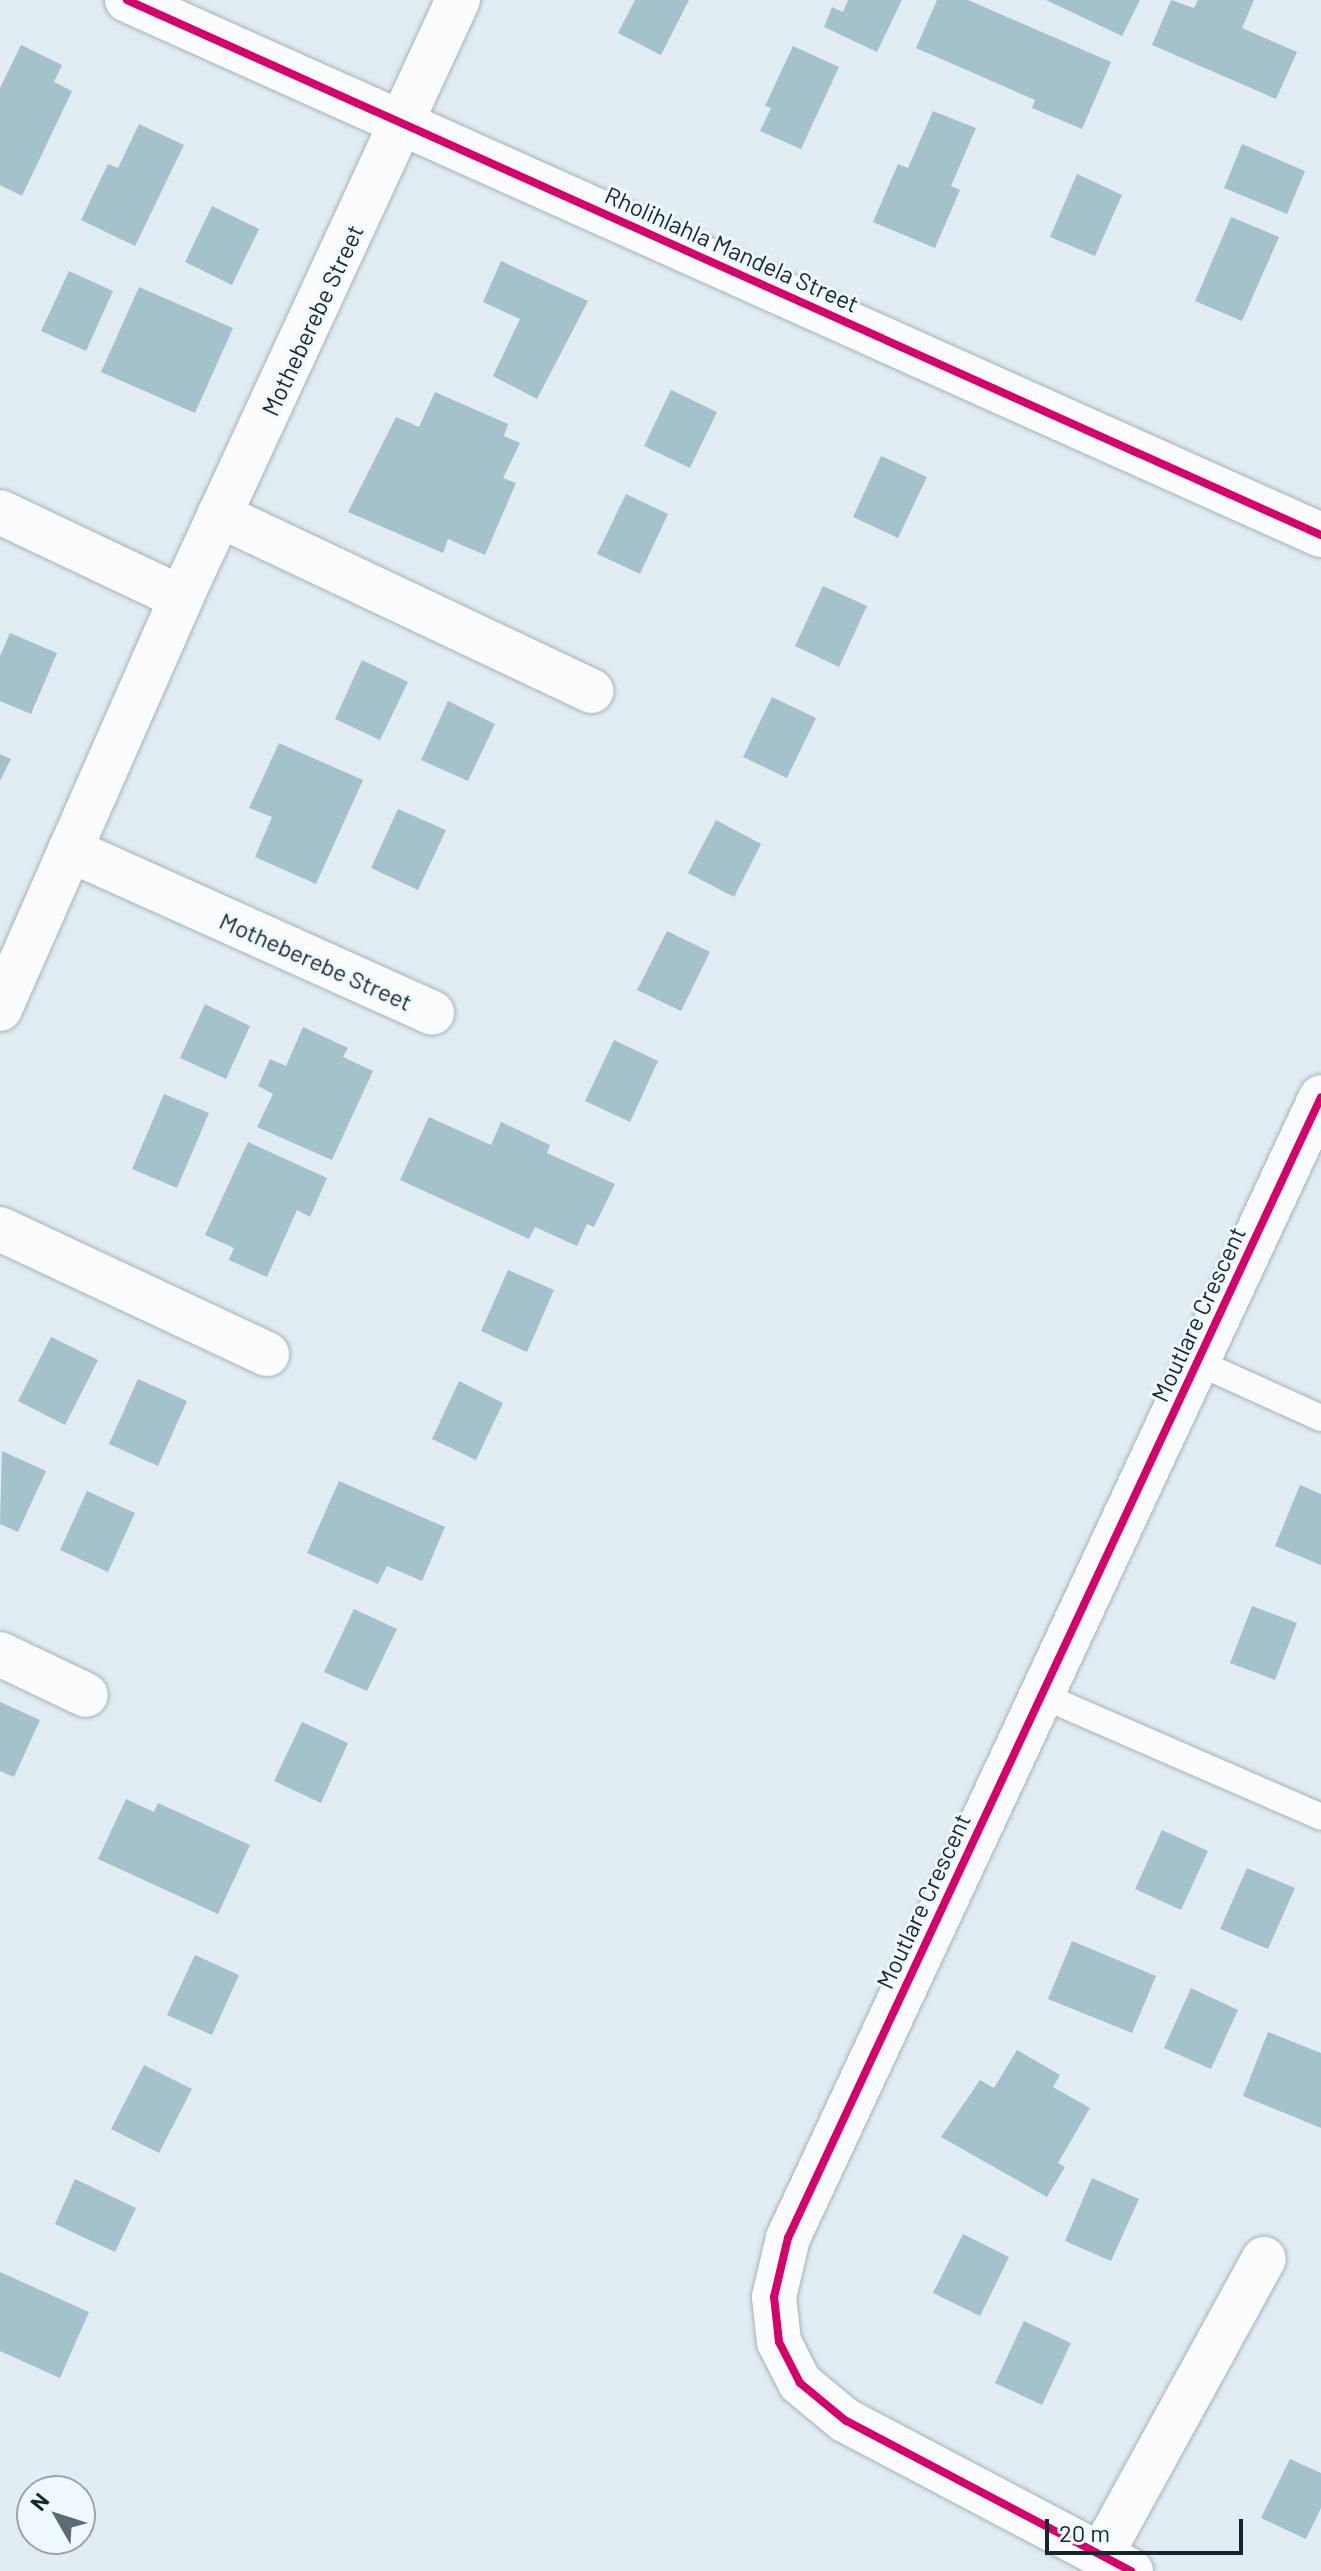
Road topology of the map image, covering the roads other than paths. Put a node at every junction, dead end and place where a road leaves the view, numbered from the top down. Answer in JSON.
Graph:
{"nodes":[{"id":1,"x":127,"y":0,"type":"edge"},
{"id":2,"x":458,"y":0,"type":"edge"},
{"id":3,"x":404,"y":124,"type":"junction"},
{"id":4,"x":0,"y":512,"type":"edge"},
{"id":5,"x":219,"y":515,"type":"junction"},
{"id":6,"x":1321,"y":535,"type":"edge"},
{"id":7,"x":181,"y":598,"type":"junction"},
{"id":8,"x":592,"y":691,"type":"dead end"},
{"id":9,"x":70,"y":850,"type":"junction"},
{"id":10,"x":0,"y":1009,"type":"edge"},
{"id":11,"x":432,"y":1013,"type":"dead end"},
{"id":12,"x":1321,"y":1097,"type":"edge"},
{"id":13,"x":0,"y":1229,"type":"edge"},
{"id":14,"x":267,"y":1354,"type":"dead end"},
{"id":15,"x":1197,"y":1362,"type":"junction"},
{"id":16,"x":1321,"y":1418,"type":"edge"},
{"id":17,"x":0,"y":1654,"type":"edge"},
{"id":18,"x":86,"y":1695,"type":"dead end"},
{"id":19,"x":1041,"y":1695,"type":"junction"},
{"id":20,"x":1321,"y":1817,"type":"edge"},
{"id":21,"x":1264,"y":2259,"type":"dead end"},
{"id":22,"x":1116,"y":2563,"type":"edge"}],
"edges":[{"from":1,"to":3,"type":"street","name":"Rholihlahla Mandela Street"},
{"from":2,"to":3,"type":"street","name":"Motheberebe Street"},
{"from":3,"to":5,"type":"street","name":"Motheberebe Street"},
{"from":3,"to":6,"type":"street","name":"Rholihlahla Mandela Street"},
{"from":4,"to":7,"type":"street"},
{"from":5,"to":7,"type":"street","name":"Motheberebe Street"},
{"from":5,"to":8,"type":"street"},
{"from":7,"to":9,"type":"street","name":"Motheberebe Street"},
{"from":9,"to":10,"type":"street","name":"Motheberebe Street"},
{"from":9,"to":11,"type":"street","name":"Motheberebe Street"},
{"from":12,"to":15,"type":"street","name":"Moutlare Crescent"},
{"from":13,"to":14,"type":"street"},
{"from":15,"to":16,"type":"lane","name":"Moutlare Crescent"},
{"from":15,"to":19,"type":"street","name":"Moutlare Crescent"},
{"from":17,"to":18,"type":"street"},
{"from":19,"to":20,"type":"lane"},
{"from":19,"to":22,"type":"street","name":"Moutlare Crescent"},
{"from":21,"to":22,"type":"street","name":"Moutlare Crescent"}]}
